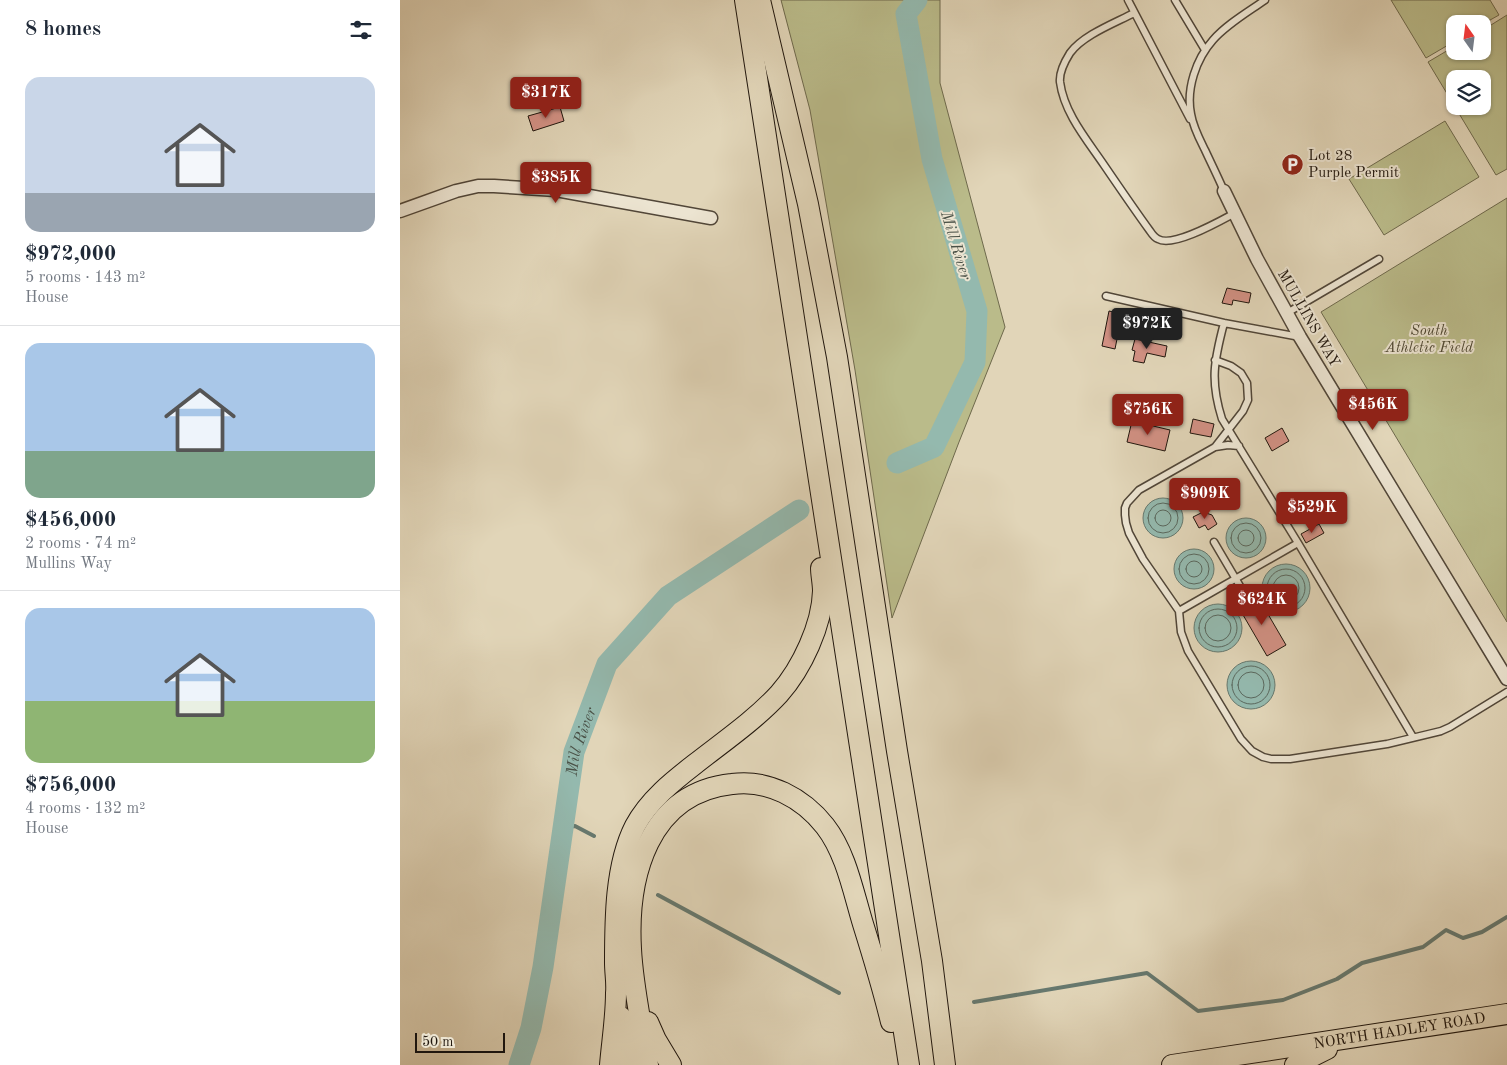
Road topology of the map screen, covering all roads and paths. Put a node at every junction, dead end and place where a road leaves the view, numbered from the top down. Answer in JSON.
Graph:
{"nodes":[{"id":1,"x":745,"y":0,"type":"edge"},
{"id":2,"x":760,"y":0,"type":"edge"},
{"id":3,"x":1128,"y":0,"type":"edge"},
{"id":4,"x":1175,"y":0,"type":"edge"},
{"id":5,"x":1265,"y":0,"type":"edge"},
{"id":6,"x":1134,"y":12,"type":"junction"},
{"id":7,"x":1205,"y":50,"type":"junction"},
{"id":8,"x":1194,"y":127,"type":"junction"},
{"id":9,"x":1224,"y":191,"type":"joint"},
{"id":10,"x":400,"y":211,"type":"edge"},
{"id":11,"x":1235,"y":213,"type":"junction"},
{"id":12,"x":711,"y":218,"type":"dead end"},
{"id":13,"x":1379,"y":259,"type":"dead end"},
{"id":14,"x":1106,"y":296,"type":"dead end"},
{"id":15,"x":792,"y":305,"type":"junction"},
{"id":16,"x":1287,"y":313,"type":"junction"},
{"id":17,"x":1224,"y":323,"type":"junction"},
{"id":18,"x":1300,"y":337,"type":"junction"},
{"id":19,"x":1215,"y":360,"type":"junction"},
{"id":20,"x":1229,"y":430,"type":"junction"},
{"id":21,"x":1239,"y":446,"type":"junction"},
{"id":22,"x":1216,"y":447,"type":"junction"},
{"id":23,"x":1214,"y":542,"type":"dead end"},
{"id":24,"x":1298,"y":543,"type":"junction"},
{"id":25,"x":1235,"y":578,"type":"junction"},
{"id":26,"x":1247,"y":598,"type":"dead end"},
{"id":27,"x":1179,"y":611,"type":"junction"},
{"id":28,"x":1507,"y":679,"type":"edge"},
{"id":29,"x":1507,"y":692,"type":"edge"},
{"id":30,"x":1413,"y":737,"type":"junction"},
{"id":31,"x":625,"y":989,"type":"junction"},
{"id":32,"x":1507,"y":1014,"type":"edge"},
{"id":33,"x":1346,"y":1039,"type":"junction"},
{"id":34,"x":1211,"y":1063,"type":"edge"},
{"id":35,"x":610,"y":1065,"type":"edge"},
{"id":36,"x":629,"y":1065,"type":"edge"},
{"id":37,"x":648,"y":1065,"type":"edge"},
{"id":38,"x":671,"y":1065,"type":"edge"},
{"id":39,"x":900,"y":1065,"type":"edge"},
{"id":40,"x":909,"y":1065,"type":"edge"},
{"id":41,"x":946,"y":1065,"type":"edge"},
{"id":42,"x":1172,"y":1065,"type":"edge"},
{"id":43,"x":1295,"y":1065,"type":"edge"}],
"edges":[{"from":1,"to":15,"type":"main road"},
{"from":2,"to":41,"type":"main road"},
{"from":3,"to":6,"type":"lane"},
{"from":4,"to":7,"type":"lane"},
{"from":5,"to":7,"type":"lane","name":"MULLINS WAY"},
{"from":6,"to":8,"type":"lane"},
{"from":6,"to":11,"type":"lane"},
{"from":7,"to":8,"type":"lane","name":"MULLINS WAY"},
{"from":8,"to":9,"type":"lane","name":"MULLINS WAY"},
{"from":9,"to":11,"type":"street","name":"MULLINS WAY"},
{"from":10,"to":12,"type":"street"},
{"from":11,"to":16,"type":"street","name":"MULLINS WAY"},
{"from":13,"to":16,"type":"lane"},
{"from":14,"to":17,"type":"lane"},
{"from":15,"to":31,"type":"main road"},
{"from":15,"to":40,"type":"main road"},
{"from":16,"to":18,"type":"street","name":"MULLINS WAY"},
{"from":17,"to":18,"type":"lane"},
{"from":17,"to":19,"type":"lane"},
{"from":18,"to":28,"type":"street","name":"MULLINS WAY"},
{"from":19,"to":20,"type":"lane"},
{"from":19,"to":20,"type":"lane"},
{"from":20,"to":21,"type":"lane"},
{"from":20,"to":22,"type":"lane"},
{"from":21,"to":22,"type":"lane"},
{"from":21,"to":24,"type":"lane"},
{"from":22,"to":27,"type":"lane"},
{"from":23,"to":25,"type":"lane"},
{"from":24,"to":25,"type":"lane"},
{"from":24,"to":30,"type":"lane"},
{"from":25,"to":26,"type":"lane"},
{"from":25,"to":27,"type":"lane"},
{"from":27,"to":30,"type":"lane"},
{"from":29,"to":30,"type":"lane"},
{"from":31,"to":35,"type":"main road"},
{"from":31,"to":36,"type":"main road"},
{"from":31,"to":37,"type":"main road"},
{"from":31,"to":38,"type":"main road"},
{"from":31,"to":39,"type":"main road"},
{"from":32,"to":33,"type":"main road","name":"NORTH HADLEY ROAD"},
{"from":33,"to":34,"type":"main road","name":"NORTH HADLEY ROAD"},
{"from":33,"to":43,"type":"main road"},
{"from":34,"to":42,"type":"main road","name":"NORTH HADLEY ROAD"}]}
